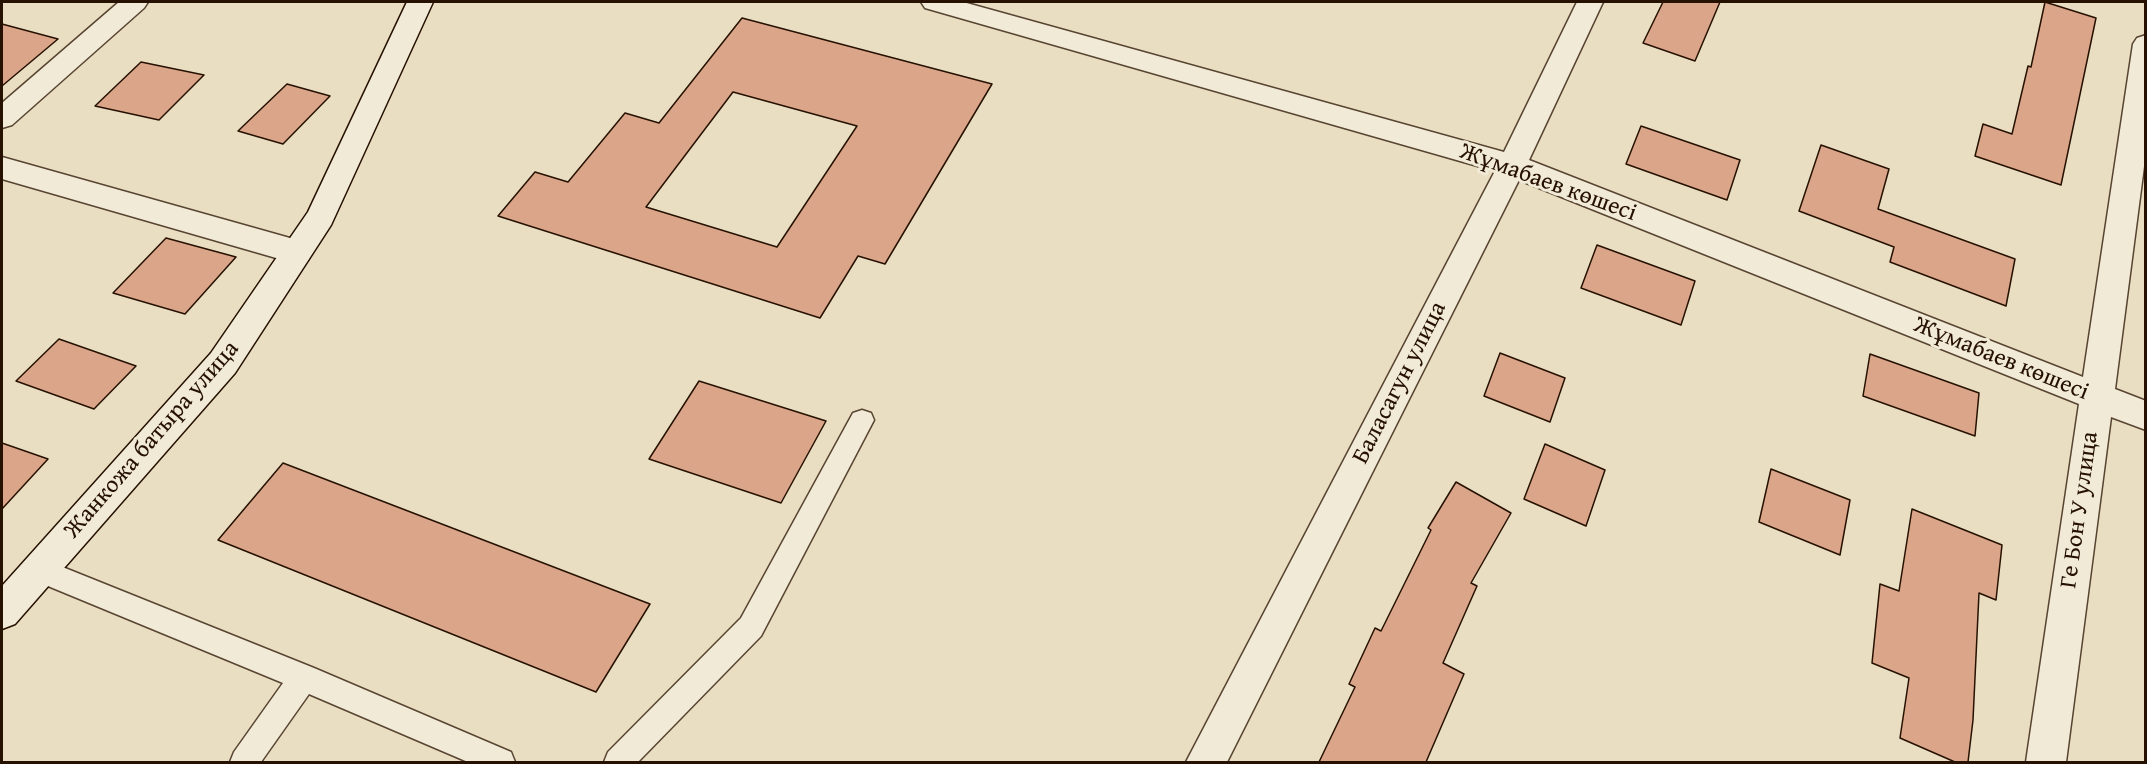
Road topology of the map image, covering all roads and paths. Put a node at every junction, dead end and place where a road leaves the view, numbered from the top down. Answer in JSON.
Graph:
{"nodes":[{"id":1,"x":135,"y":2,"type":"edge"},
{"id":2,"x":420,"y":2,"type":"edge"},
{"id":3,"x":934,"y":2,"type":"edge"},
{"id":4,"x":1590,"y":2,"type":"edge"},
{"id":5,"x":2145,"y":44,"type":"edge"},
{"id":6,"x":2,"y":118,"type":"edge"},
{"id":7,"x":1512,"y":165,"type":"junction"},
{"id":8,"x":2,"y":168,"type":"edge"},
{"id":9,"x":297,"y":252,"type":"junction"},
{"id":10,"x":2095,"y":396,"type":"junction"},
{"id":11,"x":2145,"y":416,"type":"edge"},
{"id":12,"x":862,"y":420,"type":"dead end"},
{"id":13,"x":40,"y":570,"type":"junction"},
{"id":14,"x":2,"y":612,"type":"edge"},
{"id":15,"x":304,"y":678,"type":"junction"},
{"id":16,"x":244,"y":762,"type":"edge"},
{"id":17,"x":501,"y":762,"type":"edge"},
{"id":18,"x":618,"y":762,"type":"edge"},
{"id":19,"x":1206,"y":762,"type":"edge"},
{"id":20,"x":2046,"y":762,"type":"edge"}],
"edges":[{"from":1,"to":6,"type":"street"},
{"from":2,"to":9,"type":"street","name":"Жанкожа батыра улица"},
{"from":3,"to":7,"type":"street","name":"Жұмабаев көшесі"},
{"from":4,"to":7,"type":"street","name":"Баласагун улица"},
{"from":5,"to":10,"type":"street","name":"Ге Бон У улица"},
{"from":7,"to":10,"type":"street","name":"Жұмабаев көшесі"},
{"from":7,"to":19,"type":"street","name":"Баласагун улица"},
{"from":8,"to":9,"type":"street"},
{"from":9,"to":13,"type":"street","name":"Жанкожа батыра улица"},
{"from":10,"to":11,"type":"street","name":"Жұмабаев көшесі"},
{"from":10,"to":20,"type":"street","name":"Ге Бон У улица"},
{"from":12,"to":18,"type":"lane"},
{"from":13,"to":14,"type":"street","name":"Жанкожа батыра улица"},
{"from":13,"to":15,"type":"lane"},
{"from":15,"to":16,"type":"lane"},
{"from":15,"to":17,"type":"lane"}]}
